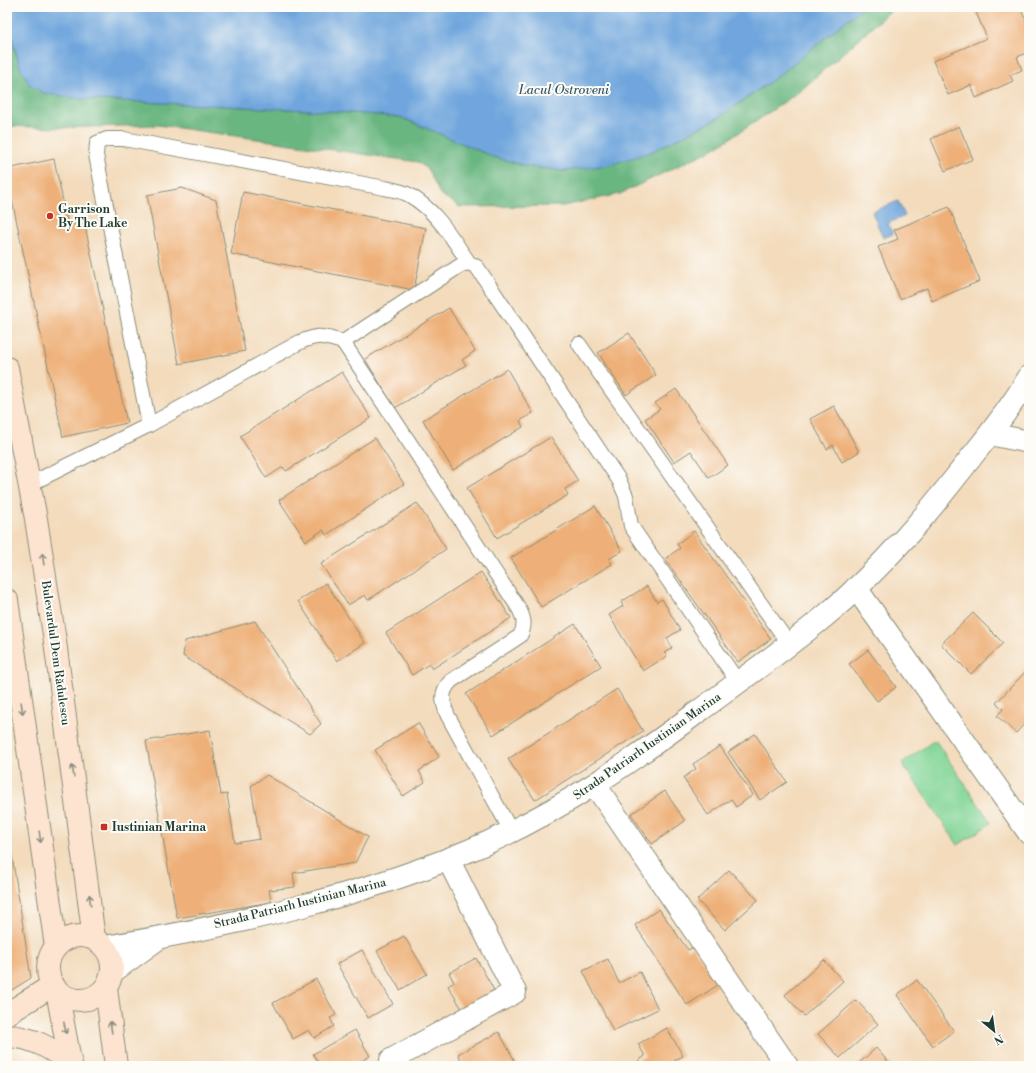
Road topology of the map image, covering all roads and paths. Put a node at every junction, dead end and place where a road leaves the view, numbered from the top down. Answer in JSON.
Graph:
{"nodes":[{"id":1,"x":469,"y":263,"type":"junction"},
{"id":2,"x":343,"y":342,"type":"junction"},
{"id":3,"x":579,"y":344,"type":"dead end"},
{"id":4,"x":7,"y":368,"type":"edge"},
{"id":5,"x":1029,"y":377,"type":"edge"},
{"id":6,"x":149,"y":425,"type":"junction"},
{"id":7,"x":990,"y":434,"type":"junction"},
{"id":8,"x":1029,"y":442,"type":"edge"},
{"id":9,"x":30,"y":484,"type":"junction"},
{"id":10,"x":856,"y":588,"type":"junction"},
{"id":11,"x":7,"y":600,"type":"edge"},
{"id":12,"x":789,"y":644,"type":"junction"},
{"id":13,"x":738,"y":682,"type":"junction"},
{"id":14,"x":595,"y":785,"type":"junction"},
{"id":15,"x":512,"y":831,"type":"junction"},
{"id":16,"x":1029,"y":833,"type":"edge"},
{"id":17,"x":448,"y":859,"type":"junction"},
{"id":18,"x":161,"y":937,"type":"junction"},
{"id":19,"x":100,"y":943,"type":"junction"},
{"id":20,"x":56,"y":947,"type":"junction"},
{"id":21,"x":109,"y":980,"type":"junction"},
{"id":22,"x":55,"y":988,"type":"junction"},
{"id":23,"x":7,"y":1014,"type":"edge"},
{"id":24,"x":7,"y":1036,"type":"edge"},
{"id":25,"x":71,"y":1064,"type":"edge"},
{"id":26,"x":116,"y":1066,"type":"edge"},
{"id":27,"x":394,"y":1066,"type":"edge"},
{"id":28,"x":787,"y":1066,"type":"edge"}],
"edges":[{"from":1,"to":2,"type":"lane"},
{"from":1,"to":6,"type":"lane"},
{"from":1,"to":13,"type":"lane"},
{"from":2,"to":6,"type":"lane"},
{"from":2,"to":15,"type":"lane"},
{"from":3,"to":12,"type":"lane"},
{"from":4,"to":9,"type":"main road","name":"Bulevardul Dem Rădulescu"},
{"from":5,"to":7,"type":"street","name":"Strada Patriarh Iustinian Marina"},
{"from":6,"to":9,"type":"lane"},
{"from":7,"to":8,"type":"street"},
{"from":7,"to":10,"type":"street","name":"Strada Patriarh Iustinian Marina"},
{"from":19,"to":9,"type":"main road","name":"Bulevardul Dem Rădulescu","one_way":true},
{"from":10,"to":12,"type":"street","name":"Strada Patriarh Iustinian Marina"},
{"from":10,"to":16,"type":"street"},
{"from":11,"to":20,"type":"main road","one_way":true},
{"from":12,"to":13,"type":"street","name":"Strada Patriarh Iustinian Marina"},
{"from":13,"to":14,"type":"street","name":"Strada Patriarh Iustinian Marina"},
{"from":14,"to":15,"type":"street","name":"Strada Patriarh Iustinian Marina"},
{"from":14,"to":28,"type":"street"},
{"from":15,"to":17,"type":"street","name":"Strada Patriarh Iustinian Marina"},
{"from":17,"to":18,"type":"street","name":"Strada Patriarh Iustinian Marina"},
{"from":17,"to":27,"type":"street"},
{"from":18,"to":19,"type":"street","name":"Strada Patriarh Iustinian Marina"},
{"from":18,"to":21,"type":"street"},
{"from":19,"to":20,"type":"main road"},
{"from":19,"to":21,"type":"main road","name":"Bulevardul Dem Rădulescu"},
{"from":20,"to":22,"type":"main road"},
{"from":21,"to":22,"type":"main road"},
{"from":26,"to":21,"type":"main road","name":"Bulevardul Dem Rădulescu","one_way":true},
{"from":22,"to":23,"type":"main road"},
{"from":22,"to":25,"type":"main road","one_way":true},
{"from":24,"to":25,"type":"main road"}]}
